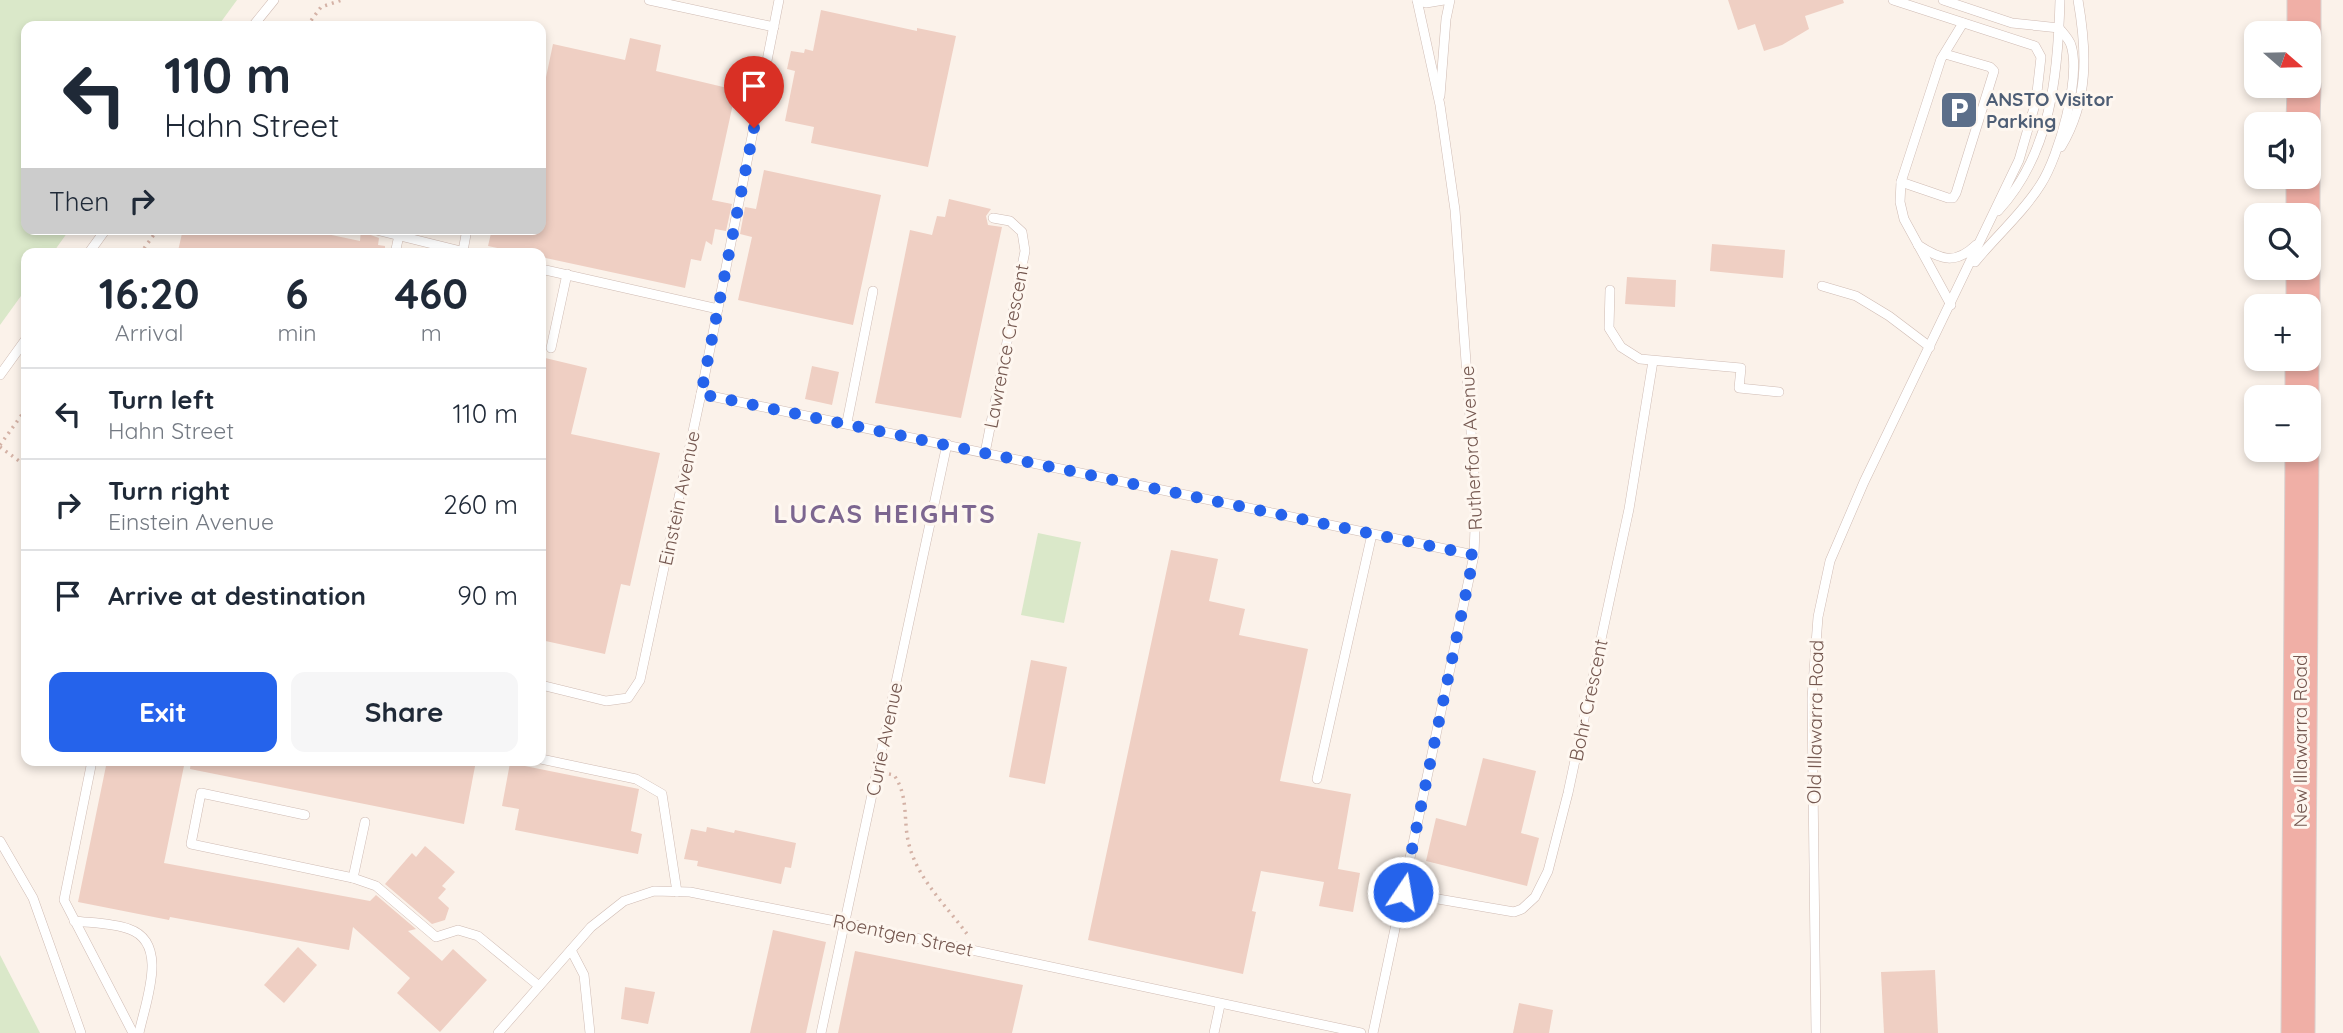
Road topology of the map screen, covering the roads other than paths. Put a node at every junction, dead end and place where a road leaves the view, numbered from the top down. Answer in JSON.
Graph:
{"nodes":[{"id":1,"x":274,"y":0,"type":"edge"},
{"id":2,"x":649,"y":0,"type":"edge"},
{"id":3,"x":779,"y":0,"type":"edge"},
{"id":4,"x":1417,"y":0,"type":"edge"},
{"id":5,"x":1444,"y":0,"type":"edge"},
{"id":6,"x":1450,"y":0,"type":"edge"},
{"id":7,"x":1893,"y":0,"type":"edge"},
{"id":8,"x":1942,"y":0,"type":"edge"},
{"id":9,"x":2060,"y":0,"type":"edge"},
{"id":10,"x":2078,"y":0,"type":"edge"},
{"id":11,"x":2304,"y":0,"type":"edge"},
{"id":12,"x":257,"y":21,"type":"edge"},
{"id":13,"x":2304,"y":21,"type":"edge"},
{"id":14,"x":1964,"y":23,"type":"junction"},
{"id":15,"x":774,"y":27,"type":"junction"},
{"id":16,"x":2059,"y":28,"type":"junction"},
{"id":17,"x":1945,"y":54,"type":"junction"},
{"id":18,"x":1440,"y":105,"type":"junction"},
{"id":19,"x":2054,"y":158,"type":"junction"},
{"id":20,"x":1901,"y":182,"type":"junction"},
{"id":21,"x":993,"y":218,"type":"dead end"},
{"id":22,"x":1992,"y":219,"type":"junction"},
{"id":23,"x":399,"y":235,"type":"joint"},
{"id":24,"x":1982,"y":240,"type":"junction"},
{"id":25,"x":1917,"y":244,"type":"junction"},
{"id":26,"x":396,"y":248,"type":"edge"},
{"id":27,"x":451,"y":248,"type":"edge"},
{"id":28,"x":546,"y":270,"type":"edge"},
{"id":29,"x":567,"y":274,"type":"junction"},
{"id":30,"x":1965,"y":274,"type":"junction"},
{"id":31,"x":1822,"y":286,"type":"dead end"},
{"id":32,"x":1610,"y":290,"type":"dead end"},
{"id":33,"x":873,"y":291,"type":"dead end"},
{"id":34,"x":1951,"y":305,"type":"junction"},
{"id":35,"x":718,"y":309,"type":"junction"},
{"id":36,"x":21,"y":345,"type":"edge"},
{"id":37,"x":1930,"y":347,"type":"junction"},
{"id":38,"x":551,"y":348,"type":"dead end"},
{"id":39,"x":1653,"y":361,"type":"junction"},
{"id":40,"x":0,"y":375,"type":"edge"},
{"id":41,"x":1779,"y":392,"type":"dead end"},
{"id":42,"x":701,"y":394,"type":"junction"},
{"id":43,"x":847,"y":422,"type":"junction"},
{"id":44,"x":947,"y":444,"type":"junction"},
{"id":45,"x":985,"y":453,"type":"junction"},
{"id":46,"x":2302,"y":462,"type":"edge"},
{"id":47,"x":1372,"y":534,"type":"junction"},
{"id":48,"x":1474,"y":555,"type":"junction"},
{"id":49,"x":546,"y":686,"type":"edge"},
{"id":50,"x":546,"y":760,"type":"edge"},
{"id":51,"x":91,"y":766,"type":"edge"},
{"id":52,"x":1317,"y":779,"type":"dead end"},
{"id":53,"x":305,"y":815,"type":"dead end"},
{"id":54,"x":365,"y":822,"type":"dead end"},
{"id":55,"x":0,"y":841,"type":"edge"},
{"id":56,"x":353,"y":878,"type":"junction"},
{"id":57,"x":677,"y":892,"type":"junction"},
{"id":58,"x":1403,"y":892,"type":"junction"},
{"id":59,"x":74,"y":921,"type":"junction"},
{"id":60,"x":845,"y":923,"type":"junction"},
{"id":61,"x":571,"y":950,"type":"junction"},
{"id":62,"x":539,"y":986,"type":"junction"},
{"id":63,"x":1220,"y":1004,"type":"junction"},
{"id":64,"x":81,"y":1033,"type":"edge"},
{"id":65,"x":133,"y":1033,"type":"edge"},
{"id":66,"x":139,"y":1033,"type":"edge"},
{"id":67,"x":498,"y":1033,"type":"edge"},
{"id":68,"x":590,"y":1033,"type":"edge"},
{"id":69,"x":821,"y":1033,"type":"edge"},
{"id":70,"x":1214,"y":1033,"type":"edge"},
{"id":71,"x":1360,"y":1033,"type":"edge"},
{"id":72,"x":1373,"y":1033,"type":"edge"},
{"id":73,"x":1815,"y":1033,"type":"edge"},
{"id":74,"x":2298,"y":1033,"type":"edge"}],
"edges":[{"from":1,"to":12,"type":"lane"},
{"from":2,"to":15,"type":"lane"},
{"from":3,"to":15,"type":"lane","name":"Einstein Avenue"},
{"from":4,"to":5,"type":"lane"},
{"from":4,"to":18,"type":"lane","name":"Rutherford Avenue"},
{"from":6,"to":18,"type":"lane","name":"Rutherford Avenue"},
{"from":7,"to":14,"type":"lane"},
{"from":8,"to":16,"type":"lane"},
{"from":9,"to":16,"type":"lane"},
{"from":10,"to":19,"type":"lane"},
{"from":11,"to":13,"type":"highway"},
{"from":14,"to":17,"type":"lane"},
{"from":14,"to":22,"type":"lane"},
{"from":15,"to":35,"type":"lane","name":"Einstein Avenue"},
{"from":16,"to":19,"type":"lane"},
{"from":16,"to":22,"type":"lane"},
{"from":17,"to":20,"type":"lane"},
{"from":17,"to":20,"type":"lane"},
{"from":18,"to":48,"type":"lane","name":"Rutherford Avenue"},
{"from":19,"to":30,"type":"lane"},
{"from":20,"to":25,"type":"lane"},
{"from":21,"to":45,"type":"lane","name":"Lawrence Crescent"},
{"from":22,"to":24,"type":"lane"},
{"from":23,"to":26,"type":"lane"},
{"from":23,"to":27,"type":"lane"},
{"from":24,"to":25,"type":"lane"},
{"from":24,"to":30,"type":"lane"},
{"from":25,"to":34,"type":"lane"},
{"from":28,"to":29,"type":"lane"},
{"from":29,"to":35,"type":"lane"},
{"from":29,"to":38,"type":"lane"},
{"from":30,"to":34,"type":"lane","name":"Old Illawarra Road"},
{"from":31,"to":37,"type":"lane"},
{"from":32,"to":39,"type":"lane"},
{"from":33,"to":43,"type":"lane"},
{"from":34,"to":37,"type":"lane","name":"Old Illawarra Road"},
{"from":35,"to":42,"type":"lane","name":"Einstein Avenue"},
{"from":36,"to":40,"type":"lane"},
{"from":37,"to":73,"type":"lane","name":"Old Illawarra Road"},
{"from":39,"to":41,"type":"lane"},
{"from":39,"to":58,"type":"lane","name":"Bohr Crescent"},
{"from":42,"to":43,"type":"lane"},
{"from":42,"to":49,"type":"lane","name":"Einstein Avenue"},
{"from":43,"to":44,"type":"lane"},
{"from":44,"to":45,"type":"lane"},
{"from":44,"to":60,"type":"lane","name":"Curie Avenue"},
{"from":45,"to":47,"type":"lane"},
{"from":46,"to":74,"type":"highway","name":"New Illawarra Road"},
{"from":47,"to":48,"type":"lane"},
{"from":47,"to":52,"type":"lane"},
{"from":48,"to":58,"type":"lane","name":"Rutherford Avenue"},
{"from":50,"to":57,"type":"lane"},
{"from":51,"to":59,"type":"lane"},
{"from":53,"to":56,"type":"lane"},
{"from":54,"to":56,"type":"lane"},
{"from":55,"to":64,"type":"lane"},
{"from":56,"to":62,"type":"lane"},
{"from":57,"to":60,"type":"lane","name":"Roentgen Street"},
{"from":57,"to":61,"type":"lane","name":"Roentgen Street"},
{"from":58,"to":72,"type":"lane","name":"Rutherford Avenue"},
{"from":59,"to":65,"type":"lane"},
{"from":59,"to":66,"type":"lane"},
{"from":60,"to":63,"type":"lane","name":"Roentgen Street"},
{"from":60,"to":69,"type":"lane","name":"Curie Avenue"},
{"from":61,"to":62,"type":"lane","name":"Roentgen Street"},
{"from":61,"to":68,"type":"lane"},
{"from":62,"to":67,"type":"lane","name":"Roentgen Street"},
{"from":63,"to":70,"type":"lane"},
{"from":63,"to":71,"type":"lane","name":"Roentgen Street"}]}
